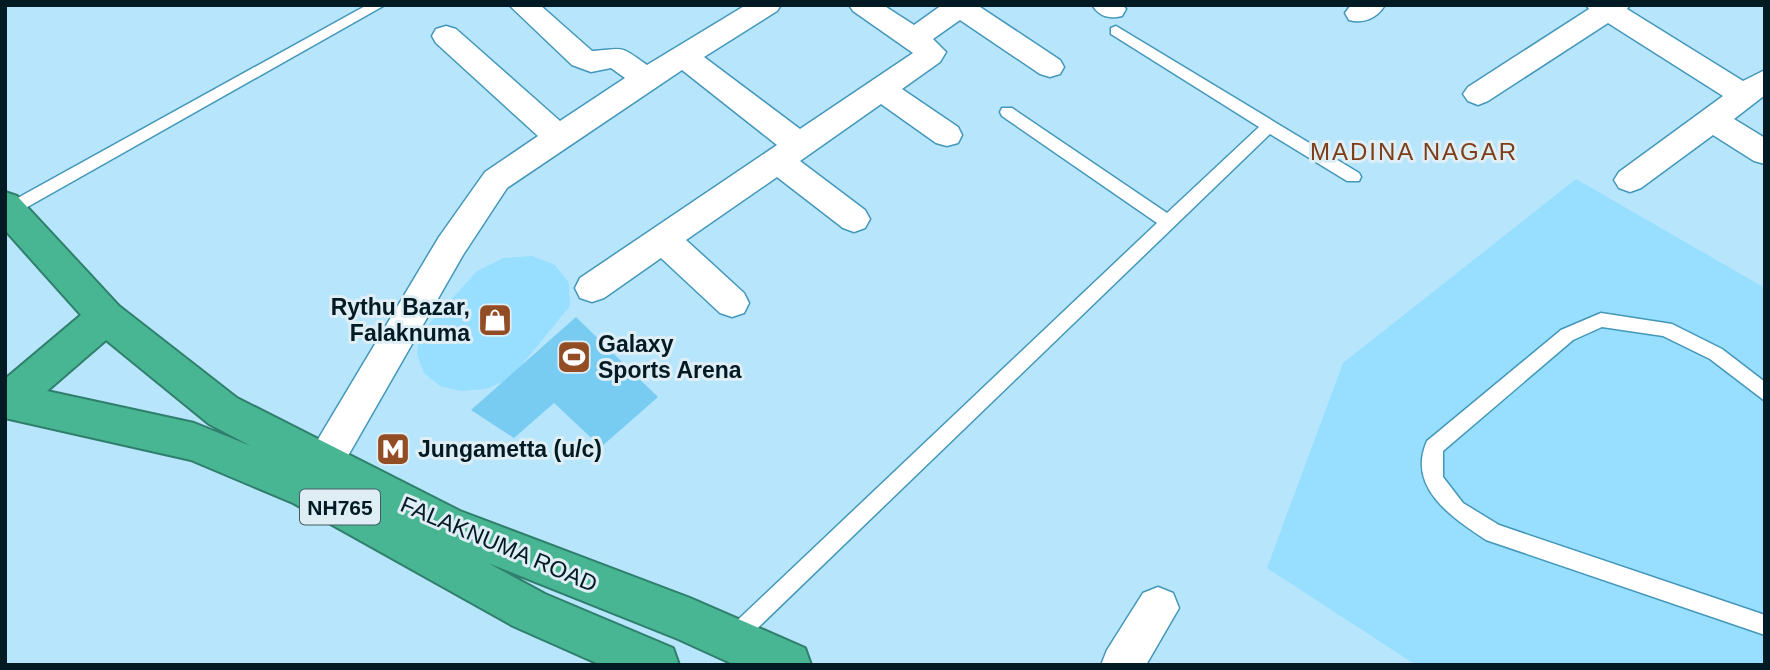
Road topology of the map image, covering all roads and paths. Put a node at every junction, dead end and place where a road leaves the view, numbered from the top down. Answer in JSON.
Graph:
{"nodes":[{"id":1,"x":377,"y":5,"type":"edge"},
{"id":2,"x":523,"y":5,"type":"edge"},
{"id":3,"x":863,"y":5,"type":"edge"},
{"id":4,"x":960,"y":6,"type":"edge"},
{"id":5,"x":759,"y":7,"type":"edge"},
{"id":6,"x":1608,"y":7,"type":"edge"},
{"id":7,"x":1111,"y":15,"type":"edge"},
{"id":8,"x":446,"y":36,"type":"dead end"},
{"id":9,"x":914,"y":38,"type":"junction"},
{"id":10,"x":683,"y":56,"type":"junction"},
{"id":11,"x":1050,"y":67,"type":"dead end"},
{"id":12,"x":646,"y":79,"type":"junction"},
{"id":13,"x":1754,"y":87,"type":"edge"},
{"id":14,"x":881,"y":89,"type":"junction"},
{"id":15,"x":1478,"y":94,"type":"dead end"},
{"id":16,"x":1007,"y":112,"type":"dead end"},
{"id":17,"x":1711,"y":119,"type":"junction"},
{"id":18,"x":1269,"y":126,"type":"junction"},
{"id":19,"x":947,"y":135,"type":"dead end"},
{"id":20,"x":557,"y":136,"type":"junction"},
{"id":21,"x":788,"y":153,"type":"junction"},
{"id":22,"x":1765,"y":153,"type":"edge"},
{"id":23,"x":1353,"y":177,"type":"dead end"},
{"id":24,"x":1630,"y":180,"type":"dead end"},
{"id":25,"x":7,"y":208,"type":"edge"},
{"id":26,"x":854,"y":219,"type":"dead end"},
{"id":27,"x":1168,"y":222,"type":"junction"},
{"id":28,"x":662,"y":238,"type":"junction"},
{"id":29,"x":592,"y":288,"type":"dead end"},
{"id":30,"x":732,"y":303,"type":"dead end"},
{"id":31,"x":106,"y":317,"type":"junction"},
{"id":32,"x":1765,"y":394,"type":"edge"},
{"id":33,"x":6,"y":401,"type":"edge"},
{"id":34,"x":324,"y":463,"type":"junction"},
{"id":35,"x":1158,"y":608,"type":"dead end"},
{"id":36,"x":1765,"y":625,"type":"edge"},
{"id":37,"x":732,"y":640,"type":"junction"},
{"id":38,"x":656,"y":665,"type":"edge"},
{"id":39,"x":788,"y":665,"type":"edge"},
{"id":40,"x":1122,"y":665,"type":"edge"}],
"edges":[{"from":1,"to":25,"type":"lane"},
{"from":2,"to":12,"type":"street"},
{"from":3,"to":9,"type":"street"},
{"from":4,"to":9,"type":"street"},
{"from":4,"to":11,"type":"street"},
{"from":5,"to":10,"type":"street"},
{"from":6,"to":13,"type":"street"},
{"from":6,"to":15,"type":"street"},
{"from":7,"to":18,"type":"lane"},
{"from":8,"to":20,"type":"street"},
{"from":9,"to":14,"type":"street"},
{"from":10,"to":12,"type":"street"},
{"from":10,"to":21,"type":"street"},
{"from":12,"to":20,"type":"street"},
{"from":13,"to":17,"type":"street"},
{"from":14,"to":19,"type":"street"},
{"from":14,"to":21,"type":"street"},
{"from":16,"to":27,"type":"lane"},
{"from":17,"to":22,"type":"street"},
{"from":17,"to":24,"type":"street"},
{"from":18,"to":23,"type":"lane"},
{"from":18,"to":27,"type":"lane"},
{"from":20,"to":34,"type":"street"},
{"from":21,"to":26,"type":"street"},
{"from":21,"to":28,"type":"street"},
{"from":25,"to":31,"type":"highway","name":"FALAKNUMA ROAD","number":"NH765"},
{"from":27,"to":37,"type":"lane"},
{"from":28,"to":29,"type":"street"},
{"from":28,"to":30,"type":"street"},
{"from":31,"to":33,"type":"highway"},
{"from":31,"to":34,"type":"highway","name":"FALAKNUMA ROAD","number":"NH765"},
{"from":32,"to":36,"type":"lane"},
{"from":33,"to":38,"type":"highway","name":"FALAKNUMA ROAD","number":"NH765"},
{"from":34,"to":37,"type":"highway","name":"FALAKNUMA ROAD","number":"NH765"},
{"from":35,"to":40,"type":"street"},
{"from":37,"to":39,"type":"highway","name":"FALAKNUMA ROAD","number":"NH765"}]}
